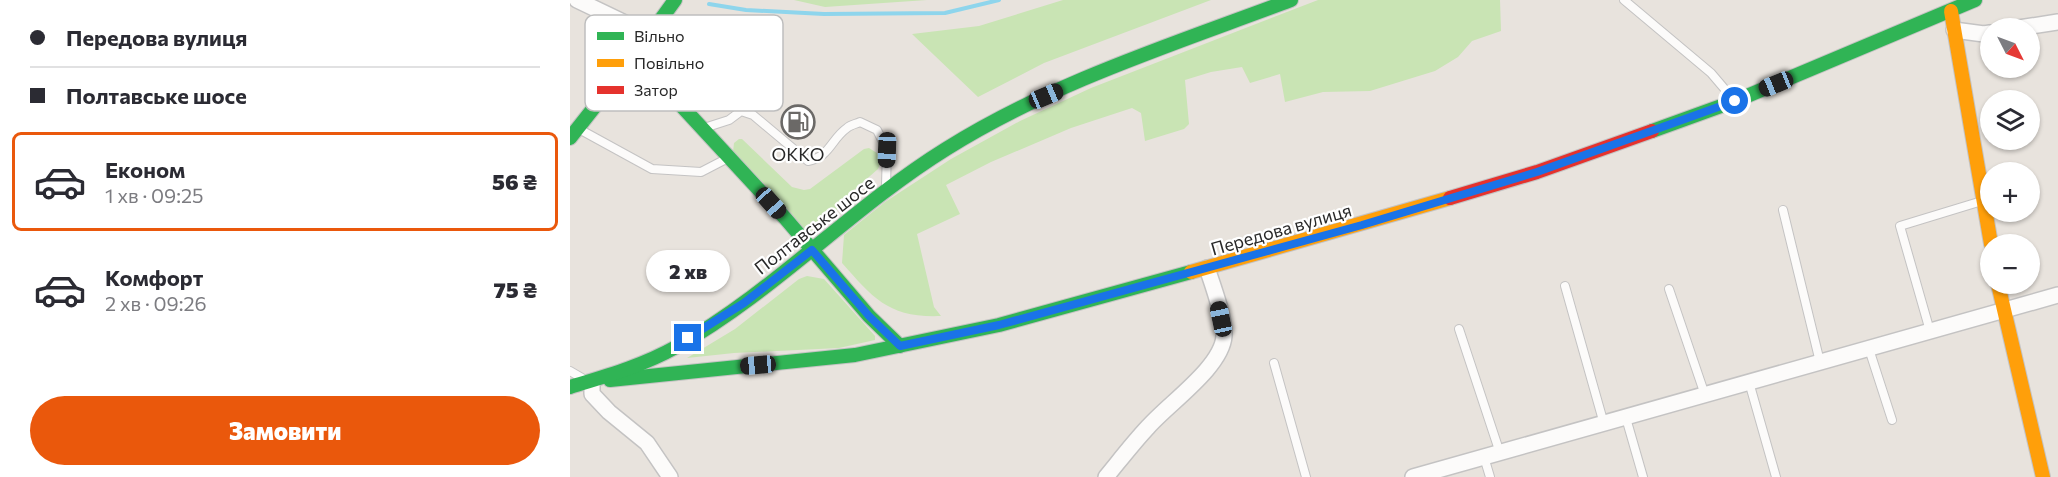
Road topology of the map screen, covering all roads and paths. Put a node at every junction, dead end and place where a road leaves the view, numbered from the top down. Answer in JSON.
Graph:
{"nodes":[{"id":1,"x":577,"y":0,"type":"edge"},
{"id":2,"x":675,"y":0,"type":"edge"},
{"id":3,"x":1291,"y":0,"type":"edge"},
{"id":4,"x":1624,"y":0,"type":"edge"},
{"id":5,"x":1975,"y":0,"type":"edge"},
{"id":6,"x":1951,"y":11,"type":"junction"},
{"id":7,"x":608,"y":15,"type":"edge"},
{"id":8,"x":664,"y":15,"type":"edge"},
{"id":9,"x":2058,"y":22,"type":"edge"},
{"id":10,"x":2040,"y":25,"type":"edge"},
{"id":11,"x":1954,"y":30,"type":"junction"},
{"id":12,"x":1980,"y":32,"type":"edge"},
{"id":13,"x":1735,"y":101,"type":"junction"},
{"id":14,"x":592,"y":111,"type":"edge"},
{"id":15,"x":686,"y":111,"type":"edge"},
{"id":16,"x":703,"y":129,"type":"junction"},
{"id":17,"x":574,"y":134,"type":"edge"},
{"id":18,"x":729,"y":157,"type":"junction"},
{"id":19,"x":1980,"y":183,"type":"edge"},
{"id":20,"x":886,"y":191,"type":"junction"},
{"id":21,"x":1980,"y":202,"type":"edge"},
{"id":22,"x":1783,"y":210,"type":"dead end"},
{"id":23,"x":812,"y":250,"type":"junction"},
{"id":24,"x":1206,"y":268,"type":"junction"},
{"id":25,"x":1565,"y":286,"type":"dead end"},
{"id":26,"x":1669,"y":289,"type":"dead end"},
{"id":27,"x":2000,"y":294,"type":"edge"},
{"id":28,"x":2058,"y":295,"type":"edge"},
{"id":29,"x":2004,"y":311,"type":"junction"},
{"id":30,"x":1459,"y":329,"type":"dead end"},
{"id":31,"x":1931,"y":332,"type":"junction"},
{"id":32,"x":900,"y":346,"type":"junction"},
{"id":33,"x":1869,"y":349,"type":"junction"},
{"id":34,"x":1820,"y":362,"type":"junction"},
{"id":35,"x":1274,"y":363,"type":"dead end"},
{"id":36,"x":570,"y":371,"type":"edge"},
{"id":37,"x":1749,"y":382,"type":"junction"},
{"id":38,"x":592,"y":383,"type":"junction"},
{"id":39,"x":570,"y":387,"type":"edge"},
{"id":40,"x":1705,"y":395,"type":"junction"},
{"id":41,"x":1626,"y":418,"type":"junction"},
{"id":42,"x":1892,"y":420,"type":"dead end"},
{"id":43,"x":1604,"y":424,"type":"junction"},
{"id":44,"x":1500,"y":453,"type":"junction"},
{"id":45,"x":1484,"y":457,"type":"junction"},
{"id":46,"x":670,"y":477,"type":"edge"},
{"id":47,"x":1106,"y":477,"type":"edge"},
{"id":48,"x":1306,"y":477,"type":"edge"},
{"id":49,"x":1413,"y":477,"type":"edge"},
{"id":50,"x":1490,"y":477,"type":"edge"},
{"id":51,"x":1643,"y":477,"type":"edge"},
{"id":52,"x":1776,"y":477,"type":"edge"},
{"id":53,"x":2043,"y":477,"type":"edge"}],
"edges":[{"from":1,"to":7,"type":"street"},
{"from":2,"to":8,"type":"street"},
{"from":3,"to":20,"type":"street","name":"Полтавське шосе"},
{"from":4,"to":13,"type":"lane"},
{"from":5,"to":6,"type":"street","name":"Передова вулиця"},
{"from":6,"to":11,"type":"street"},
{"from":6,"to":13,"type":"street","name":"Передова вулиця"},
{"from":9,"to":10,"type":"street"},
{"from":11,"to":12,"type":"street"},
{"from":11,"to":19,"type":"street"},
{"from":13,"to":24,"type":"street","name":"Передова вулиця"},
{"from":14,"to":17,"type":"street"},
{"from":15,"to":16,"type":"street"},
{"from":16,"to":18,"type":"street"},
{"from":16,"to":20,"type":"lane"},
{"from":17,"to":18,"type":"lane"},
{"from":18,"to":23,"type":"street"},
{"from":20,"to":23,"type":"street","name":"Полтавське шосе"},
{"from":21,"to":31,"type":"lane"},
{"from":22,"to":34,"type":"lane"},
{"from":23,"to":32,"type":"street"},
{"from":23,"to":38,"type":"street","name":"Полтавське шосе"},
{"from":24,"to":32,"type":"street","name":"Передова вулиця"},
{"from":24,"to":47,"type":"street"},
{"from":25,"to":43,"type":"lane"},
{"from":26,"to":40,"type":"lane"},
{"from":27,"to":29,"type":"street"},
{"from":28,"to":29,"type":"street"},
{"from":29,"to":31,"type":"street"},
{"from":29,"to":53,"type":"street"},
{"from":30,"to":44,"type":"lane"},
{"from":31,"to":33,"type":"street"},
{"from":32,"to":38,"type":"street","name":"Передова вулиця"},
{"from":33,"to":34,"type":"street"},
{"from":33,"to":42,"type":"lane"},
{"from":34,"to":37,"type":"street"},
{"from":35,"to":48,"type":"lane"},
{"from":36,"to":38,"type":"lane"},
{"from":37,"to":40,"type":"street"},
{"from":37,"to":52,"type":"lane"},
{"from":38,"to":39,"type":"street","name":"Передова вулиця"},
{"from":38,"to":46,"type":"street"},
{"from":40,"to":41,"type":"street"},
{"from":41,"to":43,"type":"street"},
{"from":41,"to":51,"type":"lane"},
{"from":43,"to":44,"type":"street"},
{"from":44,"to":45,"type":"street"},
{"from":45,"to":49,"type":"street"},
{"from":45,"to":50,"type":"lane"}]}
